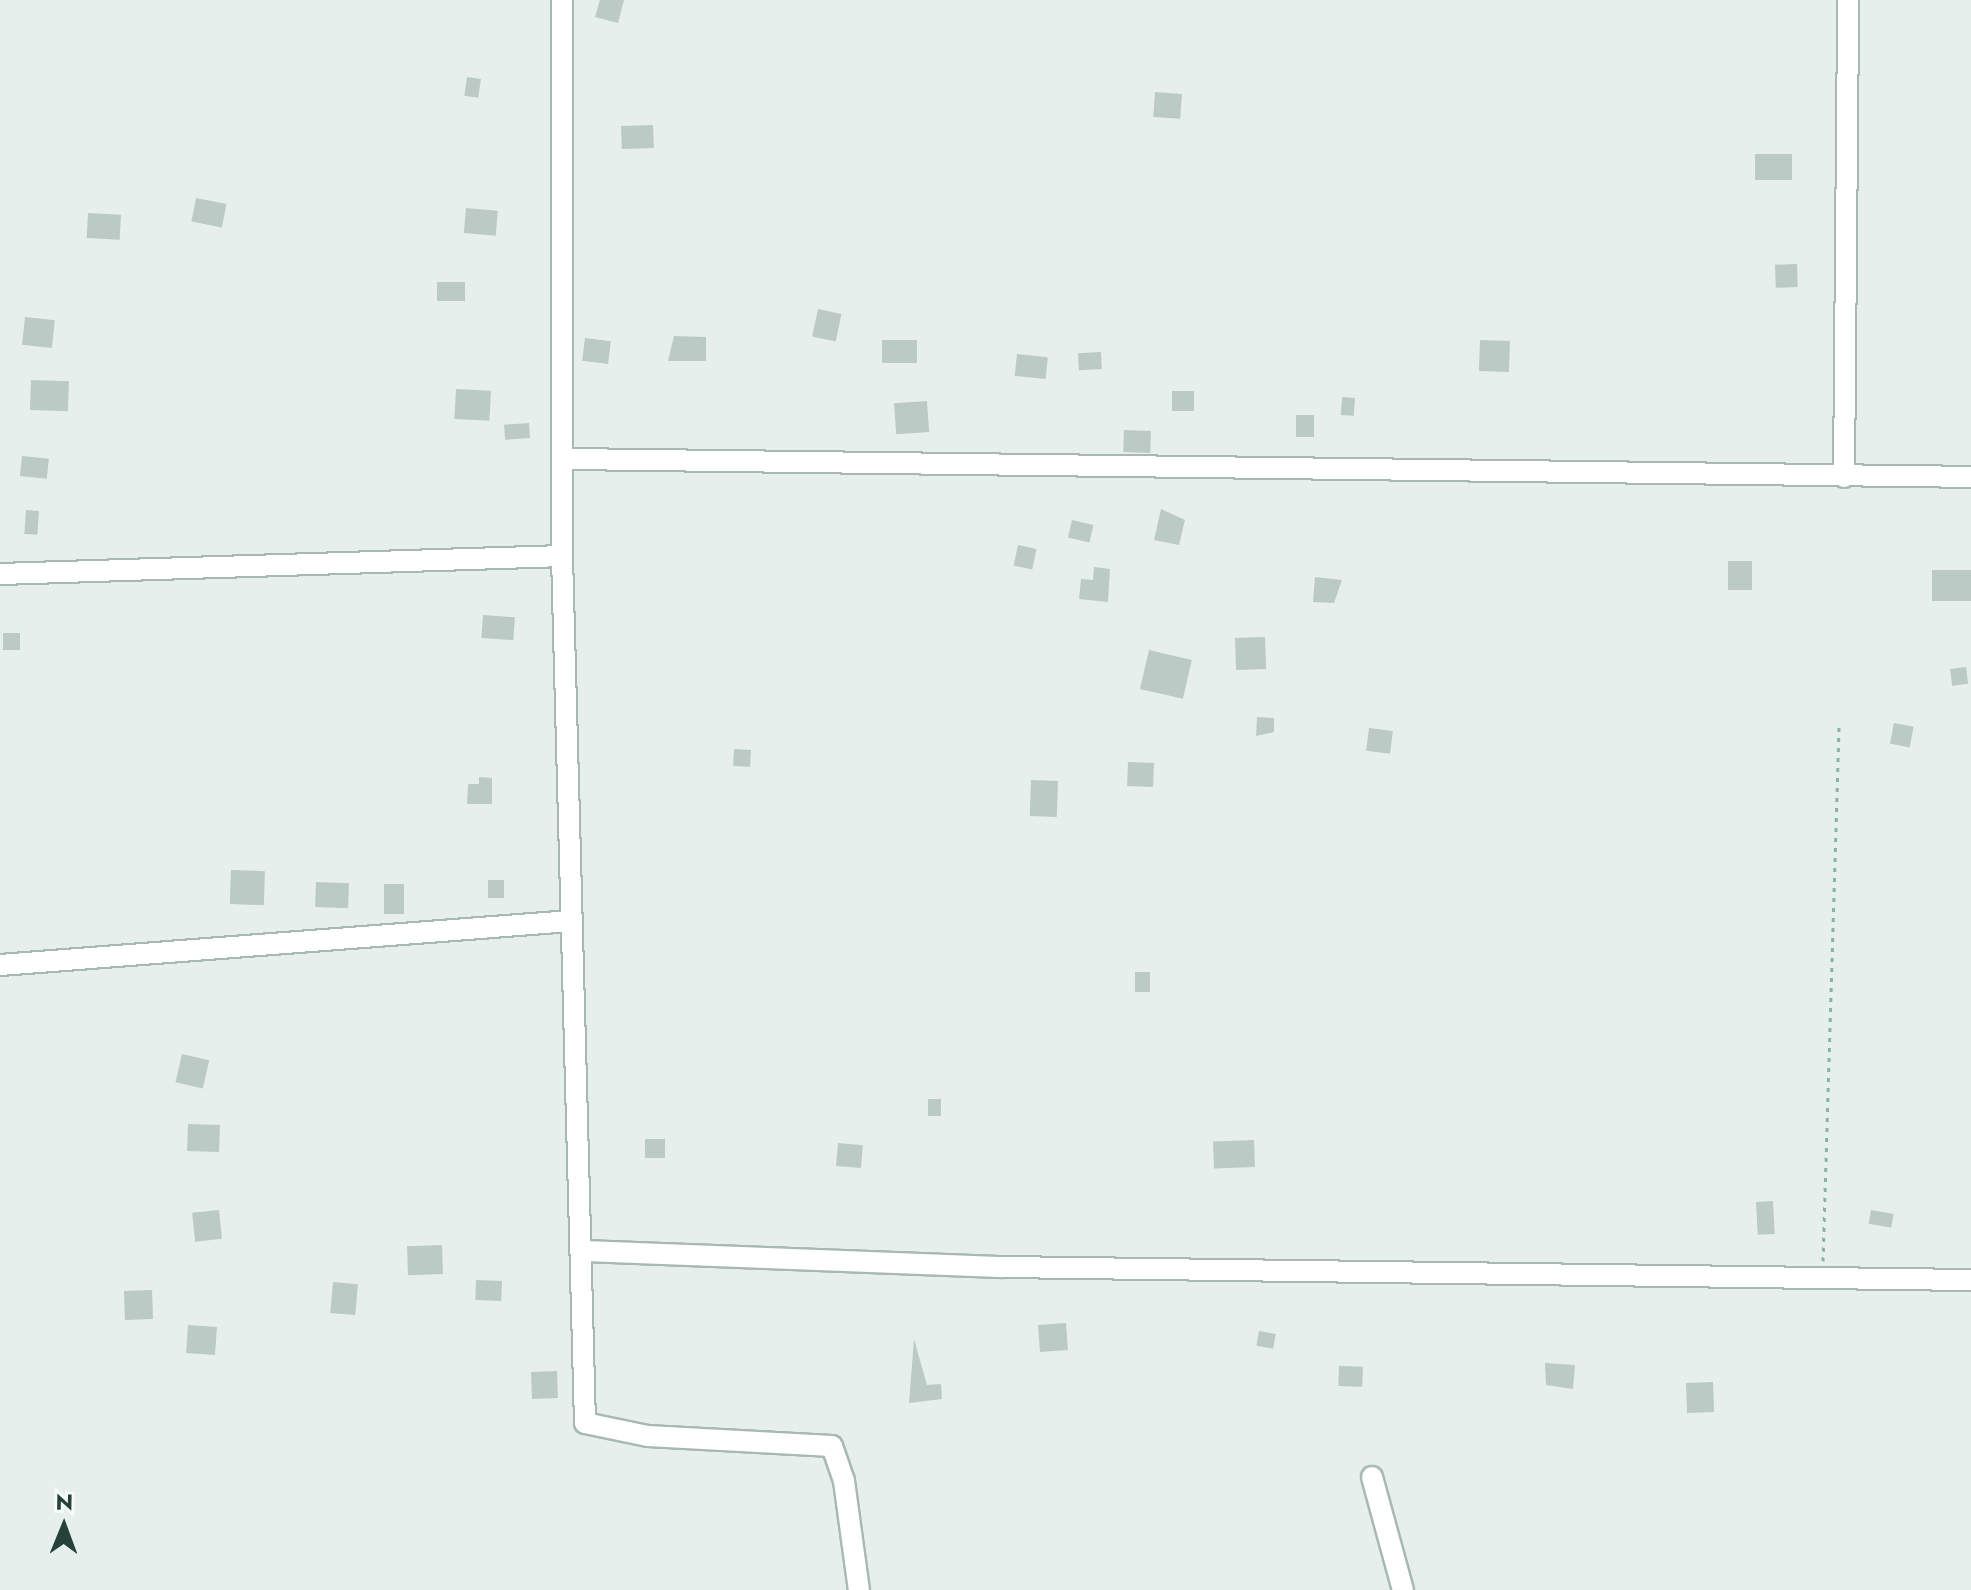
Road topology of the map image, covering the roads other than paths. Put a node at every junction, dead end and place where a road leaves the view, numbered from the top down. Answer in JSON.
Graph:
{"nodes":[{"id":1,"x":562,"y":0,"type":"edge"},
{"id":2,"x":1848,"y":0,"type":"edge"},
{"id":3,"x":567,"y":459,"type":"junction"},
{"id":4,"x":1844,"y":477,"type":"junction"},
{"id":5,"x":1971,"y":477,"type":"edge"},
{"id":6,"x":562,"y":556,"type":"junction"},
{"id":7,"x":0,"y":574,"type":"edge"},
{"id":8,"x":571,"y":921,"type":"junction"},
{"id":9,"x":0,"y":965,"type":"edge"},
{"id":10,"x":582,"y":1251,"type":"junction"},
{"id":11,"x":1971,"y":1280,"type":"edge"},
{"id":12,"x":1372,"y":1477,"type":"dead end"},
{"id":13,"x":859,"y":1590,"type":"edge"},
{"id":14,"x":1403,"y":1590,"type":"edge"}],
"edges":[{"from":1,"to":3,"type":"street"},
{"from":2,"to":4,"type":"street"},
{"from":3,"to":4,"type":"street"},
{"from":3,"to":6,"type":"street"},
{"from":4,"to":5,"type":"street"},
{"from":6,"to":7,"type":"street"},
{"from":6,"to":8,"type":"street"},
{"from":8,"to":9,"type":"street"},
{"from":8,"to":10,"type":"street"},
{"from":10,"to":11,"type":"street"},
{"from":10,"to":13,"type":"street"},
{"from":12,"to":14,"type":"street"}]}
